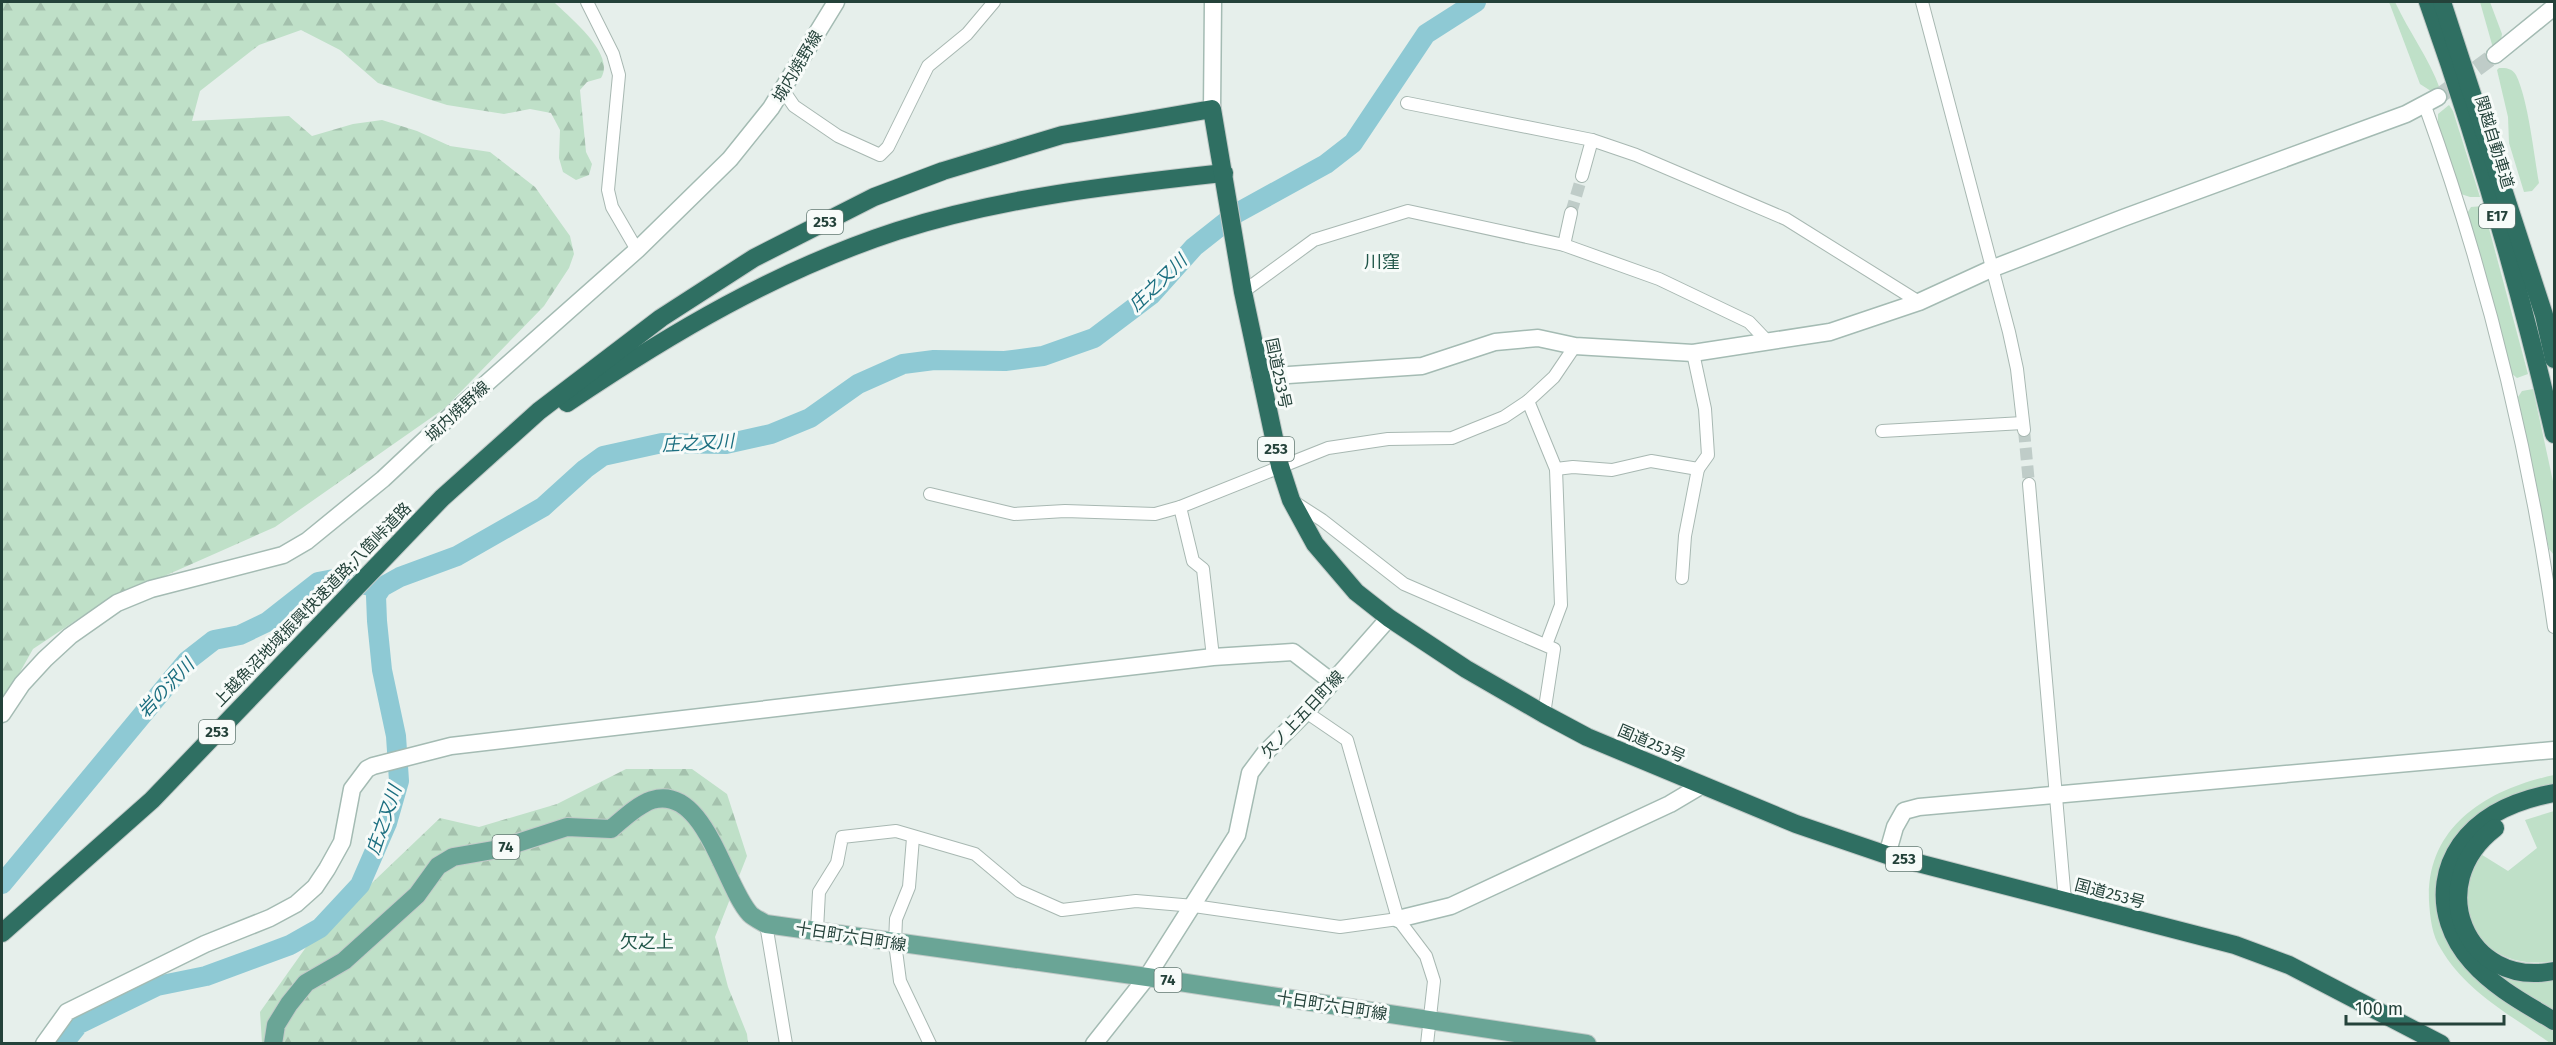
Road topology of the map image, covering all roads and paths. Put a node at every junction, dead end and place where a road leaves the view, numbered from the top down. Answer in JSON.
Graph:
{"nodes":[{"id":1,"x":587,"y":2,"type":"edge"},
{"id":2,"x":836,"y":2,"type":"edge"},
{"id":3,"x":994,"y":2,"type":"edge"},
{"id":4,"x":1213,"y":2,"type":"edge"},
{"id":5,"x":1922,"y":2,"type":"edge"},
{"id":6,"x":2428,"y":2,"type":"edge"},
{"id":7,"x":2442,"y":2,"type":"edge"},
{"id":8,"x":2554,"y":7,"type":"edge"},
{"id":9,"x":2495,"y":55,"type":"tunnel mouth"},
{"id":10,"x":783,"y":90,"type":"junction"},
{"id":11,"x":2431,"y":102,"type":"joint"},
{"id":12,"x":1407,"y":104,"type":"dead end"},
{"id":13,"x":1212,"y":109,"type":"junction"},
{"id":14,"x":1592,"y":140,"type":"junction"},
{"id":15,"x":1224,"y":173,"type":"junction"},
{"id":16,"x":1582,"y":176,"type":"tunnel mouth"},
{"id":17,"x":1571,"y":213,"type":"tunnel mouth"},
{"id":18,"x":1564,"y":245,"type":"junction"},
{"id":19,"x":637,"y":250,"type":"junction"},
{"id":20,"x":1991,"y":269,"type":"junction"},
{"id":21,"x":1243,"y":292,"type":"junction"},
{"id":22,"x":1919,"y":302,"type":"junction"},
{"id":23,"x":2544,"y":315,"type":"junction"},
{"id":24,"x":1768,"y":342,"type":"junction"},
{"id":25,"x":1575,"y":345,"type":"junction"},
{"id":26,"x":2554,"y":350,"type":"edge"},
{"id":27,"x":1693,"y":353,"type":"junction"},
{"id":28,"x":2554,"y":359,"type":"edge"},
{"id":29,"x":1260,"y":377,"type":"junction"},
{"id":30,"x":1528,"y":401,"type":"junction"},
{"id":31,"x":1882,"y":431,"type":"dead end"},
{"id":32,"x":2554,"y":434,"type":"edge"},
{"id":33,"x":494,"y":452,"type":"junction"},
{"id":34,"x":1280,"y":466,"type":"junction"},
{"id":35,"x":1556,"y":469,"type":"junction"},
{"id":36,"x":1698,"y":470,"type":"junction"},
{"id":37,"x":2029,"y":484,"type":"tunnel mouth"},
{"id":38,"x":930,"y":494,"type":"dead end"},
{"id":39,"x":1291,"y":500,"type":"junction"},
{"id":40,"x":1180,"y":507,"type":"junction"},
{"id":41,"x":1682,"y":578,"type":"dead end"},
{"id":42,"x":1389,"y":618,"type":"junction"},
{"id":43,"x":2554,"y":627,"type":"edge"},
{"id":44,"x":1546,"y":645,"type":"junction"},
{"id":45,"x":1213,"y":657,"type":"junction"},
{"id":46,"x":1332,"y":682,"type":"junction"},
{"id":47,"x":1306,"y":712,"type":"junction"},
{"id":48,"x":2,"y":714,"type":"edge"},
{"id":49,"x":1544,"y":714,"type":"junction"},
{"id":50,"x":2554,"y":750,"type":"edge"},
{"id":51,"x":1702,"y":785,"type":"junction"},
{"id":52,"x":2554,"y":793,"type":"edge"},
{"id":53,"x":2056,"y":794,"type":"junction"},
{"id":54,"x":2554,"y":804,"type":"edge"},
{"id":55,"x":913,"y":838,"type":"junction"},
{"id":56,"x":1887,"y":855,"type":"junction"},
{"id":57,"x":2065,"y":901,"type":"junction"},
{"id":58,"x":1194,"y":906,"type":"junction"},
{"id":59,"x":1398,"y":919,"type":"junction"},
{"id":60,"x":766,"y":924,"type":"junction"},
{"id":61,"x":817,"y":930,"type":"junction"},
{"id":62,"x":2,"y":933,"type":"edge"},
{"id":63,"x":895,"y":943,"type":"junction"},
{"id":64,"x":2554,"y":971,"type":"edge"},
{"id":65,"x":1147,"y":977,"type":"junction"},
{"id":66,"x":1432,"y":1021,"type":"junction"},
{"id":67,"x":2554,"y":1021,"type":"edge"},
{"id":68,"x":1581,"y":1043,"type":"edge"},
{"id":69,"x":44,"y":1044,"type":"edge"},
{"id":70,"x":273,"y":1044,"type":"edge"},
{"id":71,"x":786,"y":1044,"type":"edge"},
{"id":72,"x":930,"y":1044,"type":"edge"},
{"id":73,"x":1094,"y":1044,"type":"edge"},
{"id":74,"x":1427,"y":1044,"type":"edge"},
{"id":75,"x":2441,"y":1044,"type":"edge"}],
"edges":[{"from":1,"to":19,"type":"street"},
{"from":2,"to":10,"type":"street","name":"城内焼野線"},
{"from":3,"to":10,"type":"street"},
{"from":4,"to":13,"type":"street"},
{"from":5,"to":20,"type":"street"},
{"from":6,"to":32,"type":"highway","name":"関越自動車道","number":"E17"},
{"from":7,"to":23,"type":"highway","name":"関越自動車道","number":"E17"},
{"from":8,"to":9,"type":"street"},
{"from":10,"to":19,"type":"street","name":"城内焼野線"},
{"from":11,"to":20,"type":"street"},
{"from":11,"to":43,"type":"street"},
{"from":12,"to":14,"type":"street"},
{"from":13,"to":15,"type":"highway","name":"国道253号","number":"253"},
{"from":13,"to":33,"type":"highway","number":"253"},
{"from":14,"to":16,"type":"street"},
{"from":14,"to":22,"type":"street"},
{"from":15,"to":21,"type":"highway","name":"国道253号","number":"253"},
{"from":15,"to":33,"type":"highway","number":"253"},
{"from":17,"to":18,"type":"street"},
{"from":18,"to":21,"type":"street"},
{"from":18,"to":24,"type":"street"},
{"from":19,"to":48,"type":"street","name":"城内焼野線"},
{"from":20,"to":22,"type":"street"},
{"from":20,"to":31,"type":"street"},
{"from":21,"to":29,"type":"highway","name":"国道253号","number":"253"},
{"from":22,"to":24,"type":"street"},
{"from":23,"to":26,"type":"highway"},
{"from":23,"to":28,"type":"highway","name":"関越自動車道","number":"E17"},
{"from":24,"to":27,"type":"street"},
{"from":25,"to":27,"type":"street"},
{"from":25,"to":29,"type":"street"},
{"from":25,"to":30,"type":"street"},
{"from":27,"to":36,"type":"street"},
{"from":29,"to":34,"type":"highway","name":"国道253号","number":"253"},
{"from":30,"to":34,"type":"street"},
{"from":30,"to":35,"type":"street"},
{"from":33,"to":62,"type":"highway","name":"上越魚沼地域振興快速道路;八箇峠道路","number":"253"},
{"from":34,"to":39,"type":"highway","name":"国道253号","number":"253"},
{"from":34,"to":40,"type":"street"},
{"from":35,"to":36,"type":"street"},
{"from":35,"to":44,"type":"street"},
{"from":36,"to":41,"type":"street"},
{"from":37,"to":53,"type":"street"},
{"from":38,"to":40,"type":"street"},
{"from":39,"to":42,"type":"highway","name":"国道253号","number":"253"},
{"from":39,"to":44,"type":"street"},
{"from":40,"to":45,"type":"street"},
{"from":42,"to":46,"type":"street","name":"欠ノ上五日町線"},
{"from":42,"to":49,"type":"highway","name":"国道253号","number":"253"},
{"from":44,"to":49,"type":"street"},
{"from":45,"to":46,"type":"street"},
{"from":45,"to":69,"type":"street"},
{"from":46,"to":47,"type":"street","name":"欠ノ上五日町線"},
{"from":47,"to":58,"type":"street","name":"欠ノ上五日町線"},
{"from":47,"to":59,"type":"street"},
{"from":49,"to":51,"type":"highway","name":"国道253号","number":"253"},
{"from":50,"to":53,"type":"street"},
{"from":51,"to":56,"type":"highway","name":"国道253号","number":"253"},
{"from":51,"to":59,"type":"street"},
{"from":52,"to":67,"type":"highway"},
{"from":53,"to":56,"type":"street"},
{"from":53,"to":57,"type":"street"},
{"from":54,"to":64,"type":"highway"},
{"from":55,"to":58,"type":"street"},
{"from":55,"to":61,"type":"street"},
{"from":55,"to":63,"type":"street"},
{"from":56,"to":57,"type":"highway","name":"国道253号","number":"253"},
{"from":57,"to":75,"type":"highway","name":"国道253号","number":"253"},
{"from":58,"to":59,"type":"street"},
{"from":58,"to":65,"type":"street","name":"欠ノ上五日町線"},
{"from":59,"to":66,"type":"street"},
{"from":60,"to":61,"type":"main road","name":"十日町六日町線","number":"74"},
{"from":60,"to":70,"type":"main road","number":"74"},
{"from":60,"to":71,"type":"street"},
{"from":61,"to":63,"type":"main road","name":"十日町六日町線","number":"74"},
{"from":63,"to":65,"type":"main road","name":"十日町六日町線","number":"74"},
{"from":63,"to":72,"type":"street"},
{"from":65,"to":66,"type":"main road","name":"十日町六日町線","number":"74"},
{"from":65,"to":73,"type":"street","name":"欠ノ上五日町線"},
{"from":66,"to":68,"type":"main road","name":"十日町六日町線","number":"74"},
{"from":66,"to":74,"type":"street"}]}
